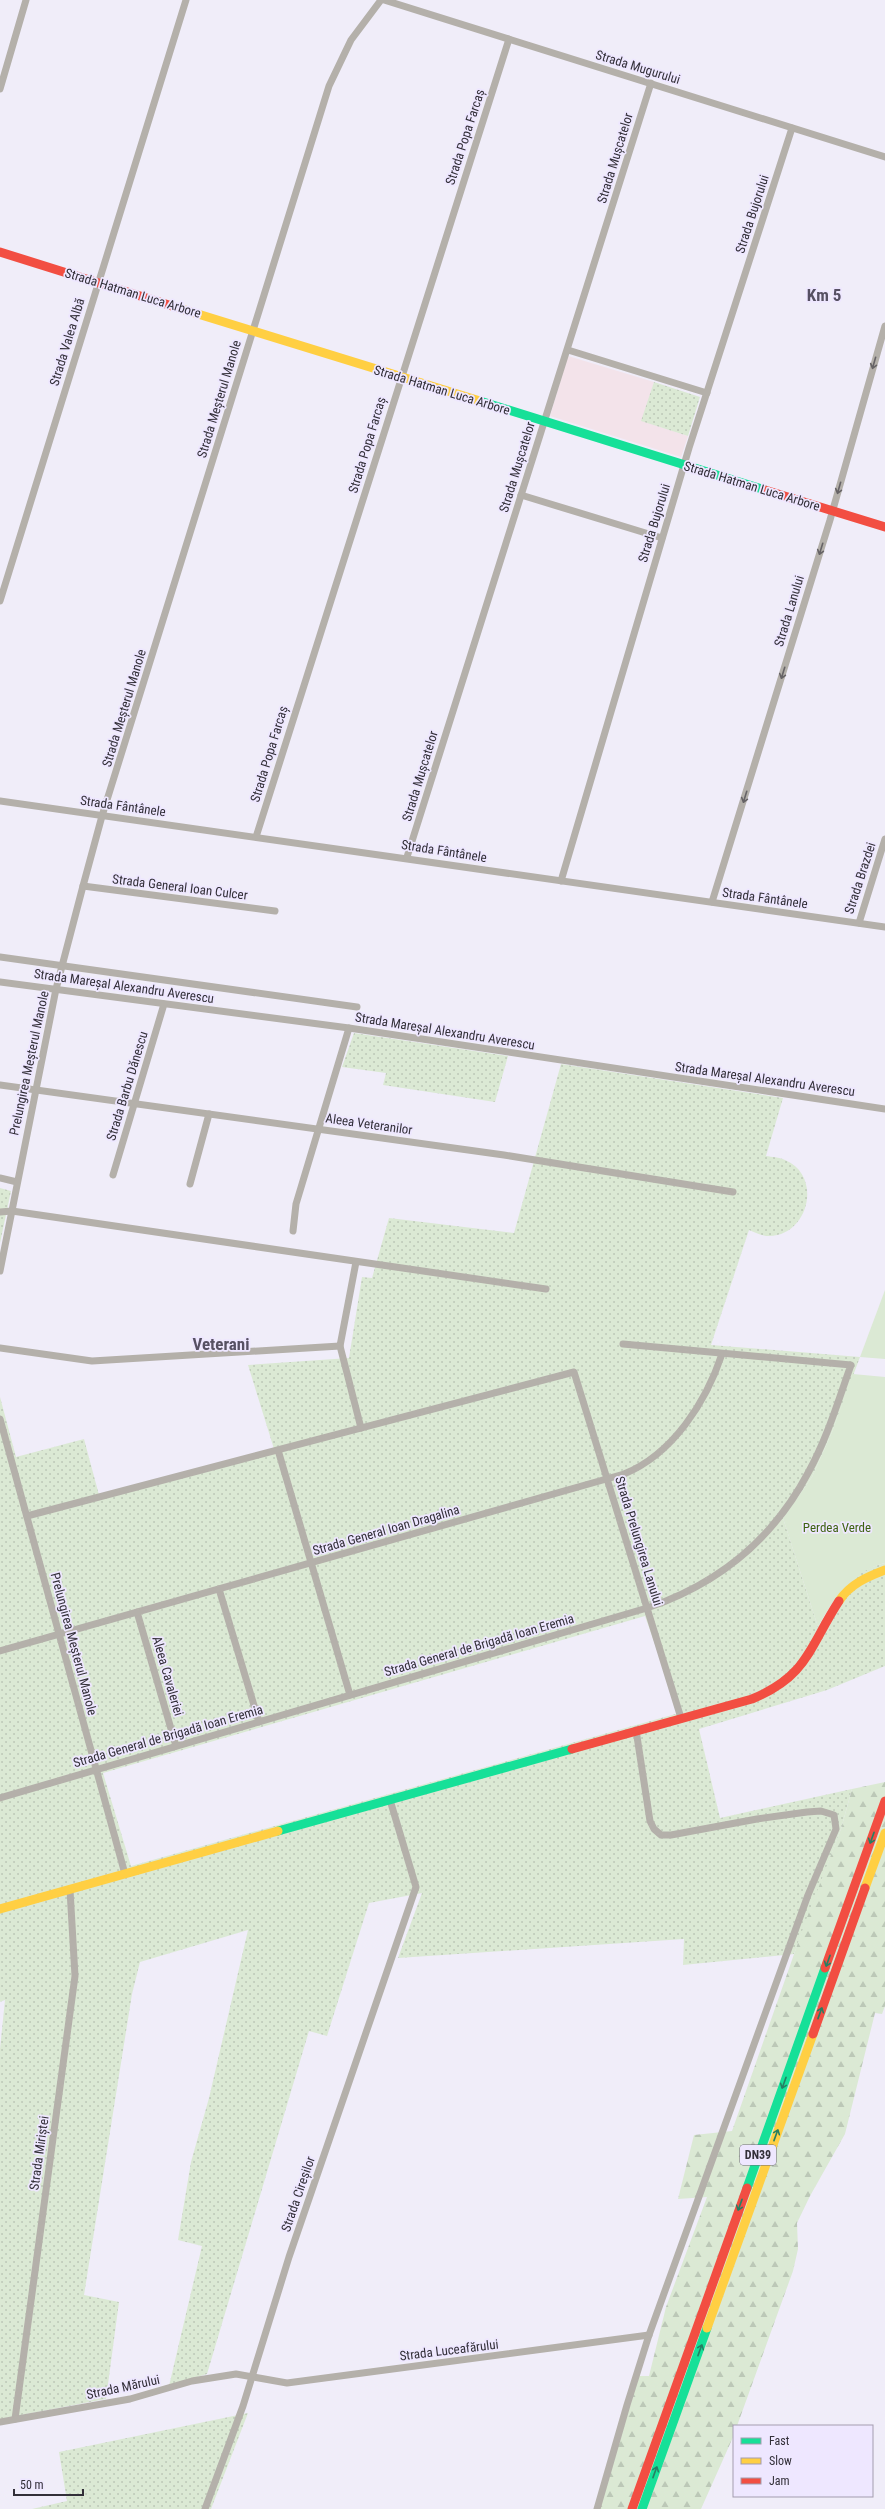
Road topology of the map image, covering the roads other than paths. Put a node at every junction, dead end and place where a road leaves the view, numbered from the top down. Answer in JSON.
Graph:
{"nodes":[{"id":1,"x":26,"y":0,"type":"edge"},
{"id":2,"x":186,"y":0,"type":"edge"},
{"id":3,"x":383,"y":0,"type":"edge"},
{"id":4,"x":509,"y":39,"type":"junction"},
{"id":5,"x":651,"y":83,"type":"junction"},
{"id":6,"x":0,"y":89,"type":"edge"},
{"id":7,"x":792,"y":128,"type":"junction"},
{"id":8,"x":885,"y":158,"type":"edge"},
{"id":9,"x":0,"y":252,"type":"edge"},
{"id":10,"x":99,"y":282,"type":"junction"},
{"id":11,"x":885,"y":326,"type":"edge"},
{"id":12,"x":252,"y":330,"type":"junction"},
{"id":13,"x":568,"y":350,"type":"junction"},
{"id":14,"x":401,"y":376,"type":"junction"},
{"id":15,"x":707,"y":394,"type":"junction"},
{"id":16,"x":544,"y":422,"type":"junction"},
{"id":17,"x":684,"y":465,"type":"junction"},
{"id":18,"x":521,"y":495,"type":"junction"},
{"id":19,"x":832,"y":511,"type":"junction"},
{"id":20,"x":885,"y":527,"type":"edge"},
{"id":21,"x":662,"y":538,"type":"junction"},
{"id":22,"x":0,"y":600,"type":"edge"},
{"id":23,"x":0,"y":801,"type":"edge"},
{"id":24,"x":102,"y":816,"type":"junction"},
{"id":25,"x":256,"y":837,"type":"junction"},
{"id":26,"x":885,"y":840,"type":"edge"},
{"id":27,"x":407,"y":857,"type":"junction"},
{"id":28,"x":562,"y":881,"type":"junction"},
{"id":29,"x":83,"y":886,"type":"junction"},
{"id":30,"x":712,"y":902,"type":"junction"},
{"id":31,"x":275,"y":911,"type":"dead end"},
{"id":32,"x":859,"y":923,"type":"junction"},
{"id":33,"x":885,"y":927,"type":"edge"},
{"id":34,"x":0,"y":957,"type":"edge"},
{"id":35,"x":62,"y":966,"type":"junction"},
{"id":36,"x":0,"y":982,"type":"edge"},
{"id":37,"x":56,"y":989,"type":"junction"},
{"id":38,"x":164,"y":1004,"type":"junction"},
{"id":39,"x":356,"y":1007,"type":"dead end"},
{"id":40,"x":350,"y":1028,"type":"junction"},
{"id":41,"x":0,"y":1085,"type":"edge"},
{"id":42,"x":35,"y":1090,"type":"junction"},
{"id":43,"x":134,"y":1104,"type":"junction"},
{"id":44,"x":885,"y":1109,"type":"edge"},
{"id":45,"x":209,"y":1114,"type":"junction"},
{"id":46,"x":318,"y":1129,"type":"junction"},
{"id":47,"x":113,"y":1176,"type":"dead end"},
{"id":48,"x":0,"y":1178,"type":"edge"},
{"id":49,"x":17,"y":1182,"type":"junction"},
{"id":50,"x":190,"y":1184,"type":"dead end"},
{"id":51,"x":733,"y":1192,"type":"dead end"},
{"id":52,"x":12,"y":1211,"type":"junction"},
{"id":53,"x":0,"y":1212,"type":"edge"},
{"id":54,"x":293,"y":1231,"type":"dead end"},
{"id":55,"x":356,"y":1262,"type":"junction"},
{"id":56,"x":0,"y":1271,"type":"edge"},
{"id":57,"x":546,"y":1289,"type":"dead end"},
{"id":58,"x":623,"y":1344,"type":"dead end"},
{"id":59,"x":340,"y":1346,"type":"junction"},
{"id":60,"x":0,"y":1348,"type":"edge"},
{"id":61,"x":722,"y":1354,"type":"junction"},
{"id":62,"x":0,"y":1419,"type":"edge"},
{"id":63,"x":361,"y":1428,"type":"junction"},
{"id":64,"x":278,"y":1450,"type":"junction"},
{"id":65,"x":608,"y":1480,"type":"junction"},
{"id":66,"x":27,"y":1516,"type":"junction"},
{"id":67,"x":311,"y":1563,"type":"junction"},
{"id":68,"x":885,"y":1570,"type":"edge"},
{"id":69,"x":219,"y":1589,"type":"junction"},
{"id":70,"x":647,"y":1608,"type":"junction"},
{"id":71,"x":137,"y":1612,"type":"junction"},
{"id":72,"x":59,"y":1634,"type":"junction"},
{"id":73,"x":0,"y":1651,"type":"edge"},
{"id":74,"x":350,"y":1695,"type":"junction"},
{"id":75,"x":681,"y":1718,"type":"junction"},
{"id":76,"x":259,"y":1722,"type":"junction"},
{"id":77,"x":636,"y":1730,"type":"junction"},
{"id":78,"x":176,"y":1746,"type":"junction"},
{"id":79,"x":96,"y":1769,"type":"junction"},
{"id":80,"x":0,"y":1798,"type":"edge"},
{"id":81,"x":390,"y":1800,"type":"junction"},
{"id":82,"x":885,"y":1801,"type":"edge"},
{"id":83,"x":885,"y":1833,"type":"edge"},
{"id":84,"x":125,"y":1874,"type":"junction"},
{"id":85,"x":70,"y":1890,"type":"junction"},
{"id":86,"x":0,"y":1909,"type":"edge"},
{"id":87,"x":650,"y":2335,"type":"junction"},
{"id":88,"x":251,"y":2375,"type":"junction"},
{"id":89,"x":14,"y":2419,"type":"junction"},
{"id":90,"x":0,"y":2422,"type":"edge"},
{"id":91,"x":205,"y":2509,"type":"edge"},
{"id":92,"x":597,"y":2509,"type":"edge"},
{"id":93,"x":632,"y":2509,"type":"edge"},
{"id":94,"x":642,"y":2509,"type":"edge"}],
"edges":[{"from":1,"to":6,"type":"street"},
{"from":2,"to":10,"type":"street","name":"Strada Valea Albă"},
{"from":3,"to":4,"type":"street","name":"Strada Mugurului"},
{"from":3,"to":12,"type":"street","name":"Strada Meșterul Manole"},
{"from":4,"to":5,"type":"street","name":"Strada Mugurului"},
{"from":4,"to":14,"type":"street","name":"Strada Popa Farcaș"},
{"from":5,"to":7,"type":"street","name":"Strada Mugurului"},
{"from":5,"to":13,"type":"street","name":"Strada Mușcatelor"},
{"from":7,"to":8,"type":"street","name":"Strada Mugurului"},
{"from":7,"to":15,"type":"street","name":"Strada Bujorului"},
{"from":9,"to":10,"type":"main road","name":"Strada Hatman Luca Arbore"},
{"from":10,"to":12,"type":"main road","name":"Strada Hatman Luca Arbore"},
{"from":10,"to":22,"type":"street","name":"Strada Valea Albă"},
{"from":11,"to":19,"type":"street","name":"Strada Lanului","one_way":true},
{"from":12,"to":14,"type":"main road","name":"Strada Hatman Luca Arbore"},
{"from":12,"to":24,"type":"street","name":"Strada Meșterul Manole"},
{"from":13,"to":15,"type":"street"},
{"from":13,"to":16,"type":"street","name":"Strada Mușcatelor"},
{"from":14,"to":16,"type":"main road","name":"Strada Hatman Luca Arbore"},
{"from":14,"to":25,"type":"street","name":"Strada Popa Farcaș"},
{"from":15,"to":17,"type":"street","name":"Strada Bujorului"},
{"from":16,"to":17,"type":"main road","name":"Strada Hatman Luca Arbore"},
{"from":16,"to":18,"type":"street","name":"Strada Mușcatelor"},
{"from":17,"to":19,"type":"main road","name":"Strada Hatman Luca Arbore"},
{"from":17,"to":21,"type":"street","name":"Strada Bujorului"},
{"from":18,"to":21,"type":"street"},
{"from":18,"to":27,"type":"street","name":"Strada Mușcatelor"},
{"from":19,"to":20,"type":"main road","name":"Strada Hatman Luca Arbore"},
{"from":19,"to":30,"type":"street","name":"Strada Lanului","one_way":true},
{"from":21,"to":28,"type":"street","name":"Strada Bujorului"},
{"from":23,"to":24,"type":"street","name":"Strada Fântânele"},
{"from":24,"to":25,"type":"street","name":"Strada Fântânele"},
{"from":24,"to":29,"type":"street","name":"Prelungirea Meșterul Manole"},
{"from":25,"to":27,"type":"street","name":"Strada Fântânele"},
{"from":26,"to":32,"type":"street","name":"Strada Brazdei"},
{"from":27,"to":28,"type":"street","name":"Strada Fântânele"},
{"from":28,"to":30,"type":"street","name":"Strada Fântânele"},
{"from":29,"to":31,"type":"street","name":"Strada General Ioan Culcer"},
{"from":29,"to":35,"type":"street","name":"Prelungirea Meșterul Manole"},
{"from":30,"to":32,"type":"street","name":"Strada Fântânele"},
{"from":32,"to":33,"type":"street","name":"Strada Fântânele"},
{"from":34,"to":35,"type":"street","name":"Strada Mareșal Alexandru Averescu"},
{"from":35,"to":37,"type":"street","name":"Prelungirea Meșterul Manole"},
{"from":35,"to":39,"type":"street","name":"Strada Mareșal Alexandru Averescu"},
{"from":36,"to":37,"type":"street","name":"Strada Mareșal Alexandru Averescu"},
{"from":37,"to":38,"type":"street","name":"Strada Mareșal Alexandru Averescu"},
{"from":37,"to":42,"type":"street","name":"Prelungirea Meșterul Manole"},
{"from":38,"to":40,"type":"street","name":"Strada Mareșal Alexandru Averescu"},
{"from":38,"to":43,"type":"street","name":"Strada Barbu Dănescu"},
{"from":40,"to":44,"type":"street","name":"Strada Mareșal Alexandru Averescu"},
{"from":40,"to":46,"type":"street"},
{"from":41,"to":42,"type":"street","name":"Aleea Veteranilor"},
{"from":42,"to":43,"type":"street","name":"Aleea Veteranilor"},
{"from":42,"to":49,"type":"street","name":"Prelungirea Meșterul Manole"},
{"from":43,"to":45,"type":"street","name":"Aleea Veteranilor"},
{"from":43,"to":47,"type":"street","name":"Strada Barbu Dănescu"},
{"from":45,"to":46,"type":"street","name":"Aleea Veteranilor"},
{"from":45,"to":50,"type":"street"},
{"from":46,"to":51,"type":"street","name":"Aleea Veteranilor"},
{"from":46,"to":54,"type":"street"},
{"from":48,"to":49,"type":"street"},
{"from":49,"to":52,"type":"street","name":"Prelungirea Meșterul Manole"},
{"from":52,"to":53,"type":"street"},
{"from":52,"to":55,"type":"street"},
{"from":52,"to":56,"type":"street","name":"Prelungirea Meșterul Manole"},
{"from":55,"to":57,"type":"street"},
{"from":55,"to":59,"type":"street"},
{"from":58,"to":61,"type":"street"},
{"from":59,"to":60,"type":"street"},
{"from":59,"to":63,"type":"street"},
{"from":61,"to":65,"type":"street","name":"Strada General Ioan Dragalina"},
{"from":61,"to":70,"type":"street","name":"Strada General de Brigadă Ioan Eremia"},
{"from":62,"to":66,"type":"street","name":"Prelungirea Meșterul Manole"},
{"from":63,"to":64,"type":"street"},
{"from":63,"to":65,"type":"street","name":"Strada Prelungirea Lanului"},
{"from":64,"to":66,"type":"street"},
{"from":64,"to":67,"type":"street"},
{"from":65,"to":67,"type":"street","name":"Strada General Ioan Dragalina"},
{"from":65,"to":70,"type":"street","name":"Strada Prelungirea Lanului"},
{"from":66,"to":72,"type":"street","name":"Prelungirea Meșterul Manole"},
{"from":67,"to":69,"type":"street","name":"Strada General Ioan Dragalina"},
{"from":67,"to":74,"type":"street"},
{"from":68,"to":75,"type":"main road"},
{"from":69,"to":71,"type":"street","name":"Strada General Ioan Dragalina"},
{"from":69,"to":76,"type":"street"},
{"from":70,"to":74,"type":"street","name":"Strada General de Brigadă Ioan Eremia"},
{"from":70,"to":75,"type":"street","name":"Strada Prelungirea Lanului"},
{"from":71,"to":72,"type":"street","name":"Strada General Ioan Dragalina"},
{"from":71,"to":78,"type":"street","name":"Aleea Cavaleriei"},
{"from":72,"to":73,"type":"street","name":"Strada General Ioan Dragalina"},
{"from":72,"to":79,"type":"street","name":"Prelungirea Meșterul Manole"},
{"from":74,"to":76,"type":"street","name":"Strada General de Brigadă Ioan Eremia"},
{"from":75,"to":77,"type":"main road"},
{"from":76,"to":78,"type":"street","name":"Strada General de Brigadă Ioan Eremia"},
{"from":77,"to":81,"type":"main road"},
{"from":77,"to":87,"type":"street"},
{"from":78,"to":79,"type":"street","name":"Strada General de Brigadă Ioan Eremia"},
{"from":79,"to":80,"type":"street","name":"Strada General de Brigadă Ioan Eremia"},
{"from":79,"to":84,"type":"street","name":"Prelungirea Meșterul Manole"},
{"from":81,"to":84,"type":"main road"},
{"from":81,"to":88,"type":"street","name":"Strada Cireșilor"},
{"from":82,"to":93,"type":"main road","number":"DN39","one_way":true},
{"from":94,"to":83,"type":"main road","number":"DN39","one_way":true},
{"from":84,"to":85,"type":"main road"},
{"from":85,"to":86,"type":"main road"},
{"from":85,"to":89,"type":"street","name":"Strada Miriștei"},
{"from":87,"to":88,"type":"street","name":"Strada Luceafărului"},
{"from":87,"to":92,"type":"street"},
{"from":88,"to":89,"type":"street","name":"Strada Mărului"},
{"from":88,"to":91,"type":"street","name":"Strada Cireșilor"},
{"from":89,"to":90,"type":"street","name":"Strada Mărului"}]}
